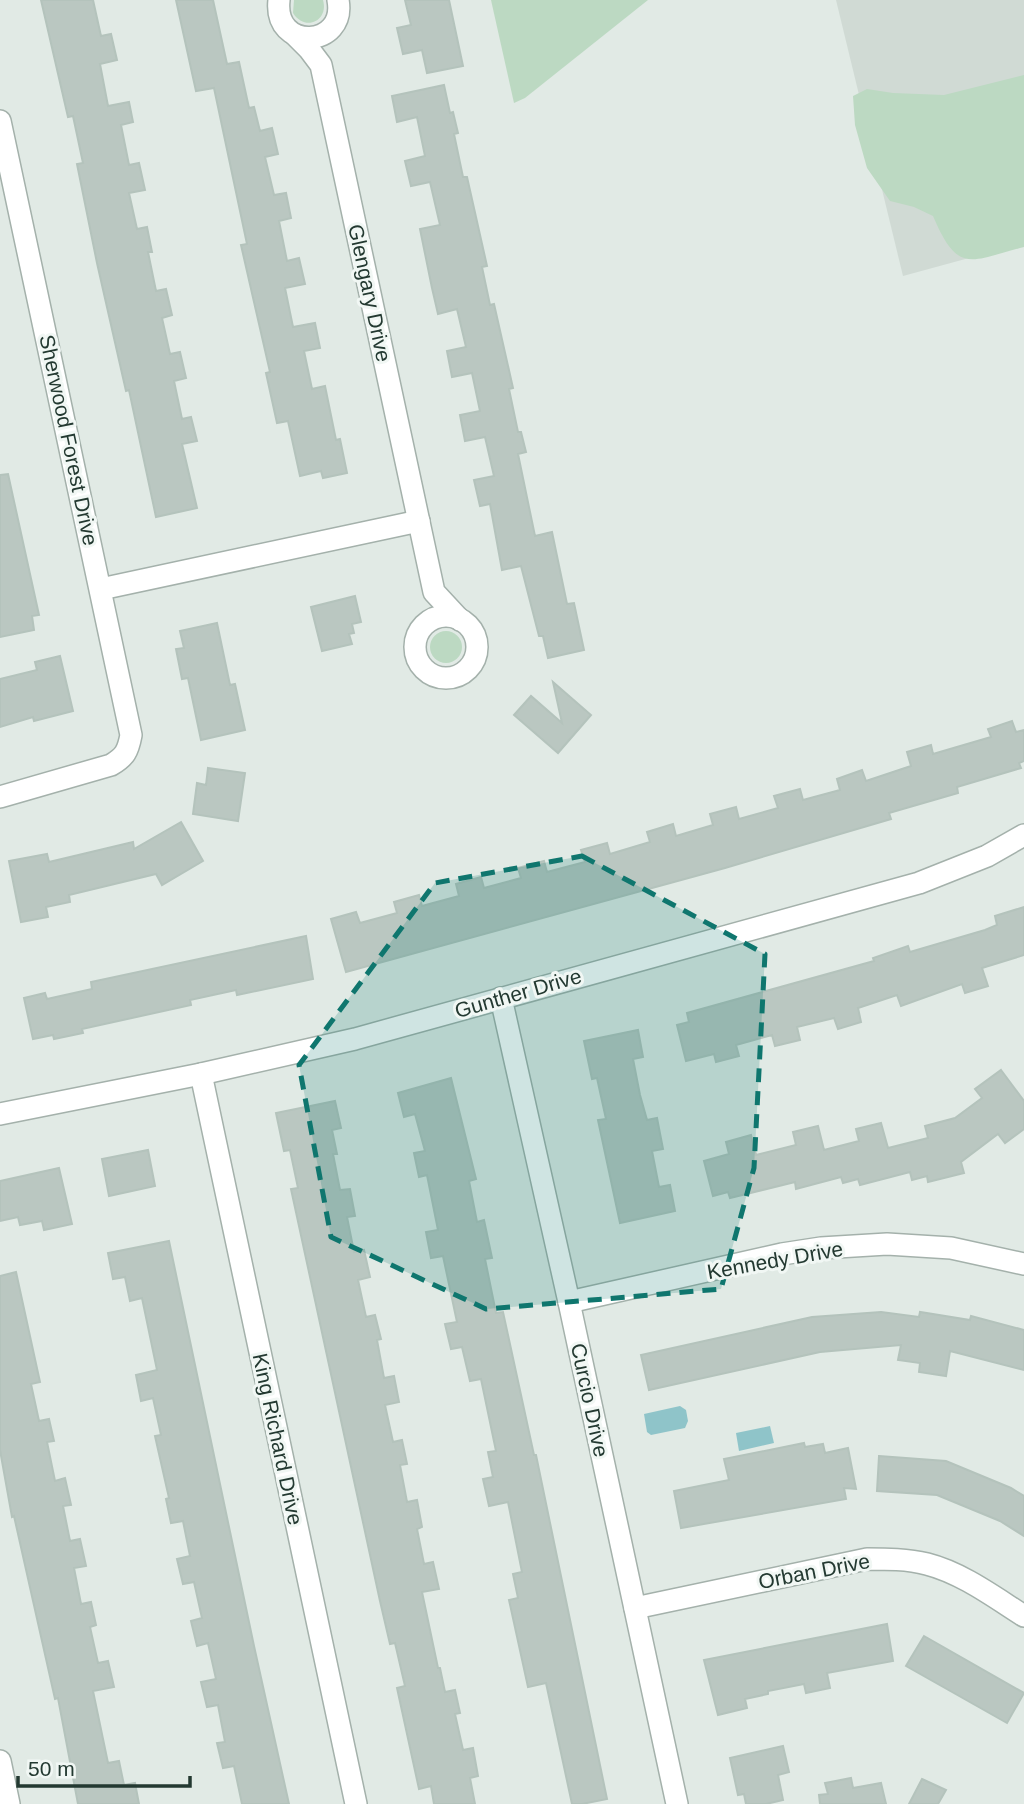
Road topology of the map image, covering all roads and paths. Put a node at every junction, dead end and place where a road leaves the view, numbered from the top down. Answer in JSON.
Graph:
{"nodes":[{"id":1,"x":279,"y":0,"type":"edge"},
{"id":2,"x":338,"y":0,"type":"edge"},
{"id":3,"x":333,"y":27,"type":"junction"},
{"id":4,"x":295,"y":35,"type":"junction"},
{"id":5,"x":321,"y":65,"type":"junction"},
{"id":6,"x":0,"y":121,"type":"edge"},
{"id":7,"x":419,"y":521,"type":"junction"},
{"id":8,"x":101,"y":589,"type":"junction"},
{"id":9,"x":434,"y":592,"type":"junction"},
{"id":10,"x":460,"y":620,"type":"junction"},
{"id":11,"x":422,"y":627,"type":"junction"},
{"id":12,"x":0,"y":797,"type":"edge"},
{"id":13,"x":1024,"y":835,"type":"edge"},
{"id":14,"x":501,"y":998,"type":"junction"},
{"id":15,"x":201,"y":1074,"type":"junction"},
{"id":16,"x":0,"y":1114,"type":"edge"},
{"id":17,"x":1024,"y":1264,"type":"edge"},
{"id":18,"x":569,"y":1302,"type":"junction"},
{"id":19,"x":635,"y":1608,"type":"junction"},
{"id":20,"x":1024,"y":1616,"type":"edge"},
{"id":21,"x":0,"y":1761,"type":"edge"},
{"id":22,"x":9,"y":1804,"type":"edge"},
{"id":23,"x":356,"y":1804,"type":"edge"},
{"id":24,"x":677,"y":1804,"type":"edge"}],
"edges":[{"from":1,"to":4,"type":"street","name":"Glengary Drive"},
{"from":2,"to":3,"type":"street","name":"Glengary Drive"},
{"from":3,"to":4,"type":"street"},
{"from":3,"to":5,"type":"street","name":"Glengary Drive"},
{"from":4,"to":5,"type":"street","name":"Glengary Drive"},
{"from":5,"to":7,"type":"street","name":"Glengary Drive"},
{"from":6,"to":8,"type":"street","name":"Sherwood Forest Drive"},
{"from":7,"to":8,"type":"street"},
{"from":7,"to":9,"type":"street","name":"Glengary Drive"},
{"from":8,"to":12,"type":"street","name":"Sherwood Forest Drive"},
{"from":9,"to":10,"type":"street"},
{"from":9,"to":11,"type":"street"},
{"from":10,"to":11,"type":"street"},
{"from":10,"to":11,"type":"street"},
{"from":13,"to":14,"type":"street","name":"Gunther Drive"},
{"from":14,"to":15,"type":"street","name":"Gunther Drive"},
{"from":14,"to":18,"type":"street","name":"Curcio Drive"},
{"from":15,"to":16,"type":"street","name":"Gunther Drive"},
{"from":15,"to":23,"type":"street","name":"King Richard Drive"},
{"from":17,"to":18,"type":"street","name":"Kennedy Drive"},
{"from":18,"to":19,"type":"street","name":"Curcio Drive"},
{"from":19,"to":20,"type":"street","name":"Orban Drive"},
{"from":19,"to":24,"type":"street","name":"Curcio Drive"},
{"from":21,"to":22,"type":"street"}]}
